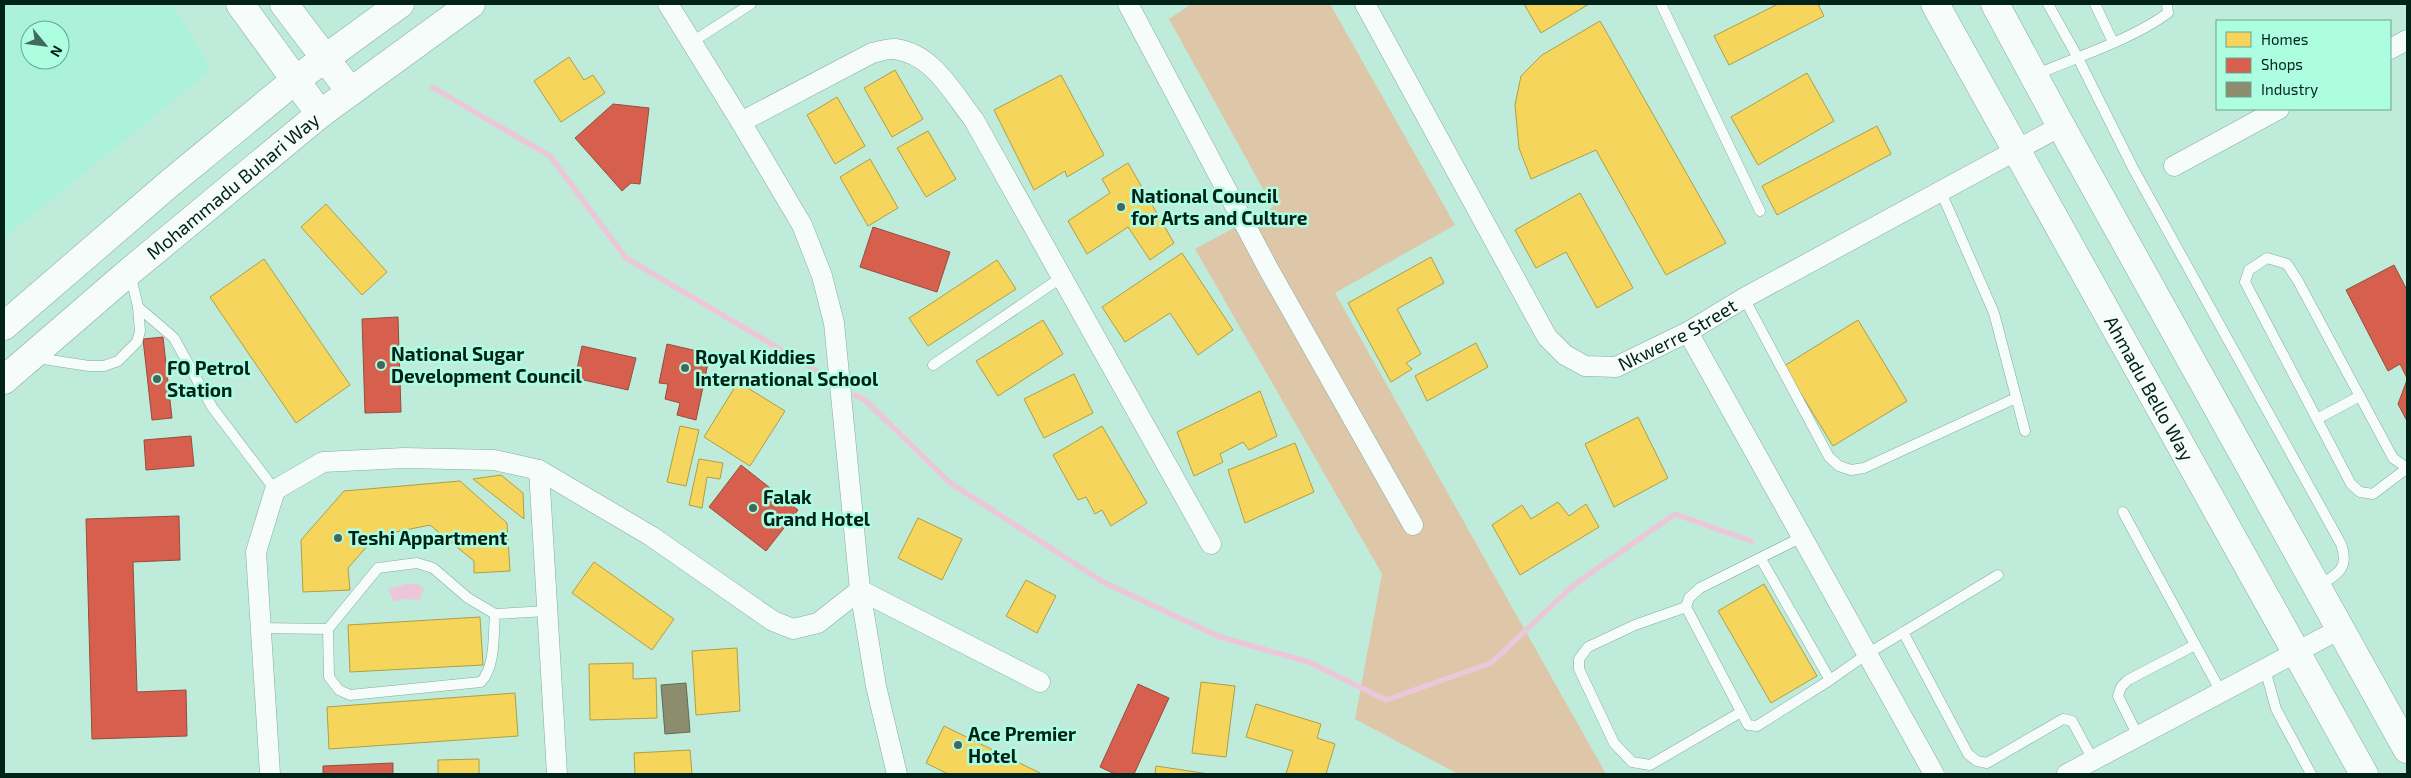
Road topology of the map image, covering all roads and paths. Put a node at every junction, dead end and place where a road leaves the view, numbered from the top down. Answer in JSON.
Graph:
{"nodes":[{"id":1,"x":240,"y":4,"type":"edge"},
{"id":2,"x":284,"y":4,"type":"edge"},
{"id":3,"x":400,"y":4,"type":"edge"},
{"id":4,"x":471,"y":4,"type":"edge"},
{"id":5,"x":668,"y":4,"type":"edge"},
{"id":6,"x":751,"y":4,"type":"edge"},
{"id":7,"x":1128,"y":4,"type":"edge"},
{"id":8,"x":1365,"y":4,"type":"edge"},
{"id":9,"x":1661,"y":4,"type":"edge"},
{"id":10,"x":1935,"y":4,"type":"edge"},
{"id":11,"x":1995,"y":4,"type":"edge"},
{"id":12,"x":2048,"y":4,"type":"edge"},
{"id":13,"x":2095,"y":4,"type":"edge"},
{"id":14,"x":2167,"y":4,"type":"edge"},
{"id":15,"x":2407,"y":40,"type":"edge"},
{"id":16,"x":692,"y":42,"type":"junction"},
{"id":17,"x":2114,"y":42,"type":"junction"},
{"id":18,"x":2391,"y":48,"type":"edge"},
{"id":19,"x":2077,"y":56,"type":"junction"},
{"id":20,"x":324,"y":57,"type":"junction"},
{"id":21,"x":2033,"y":75,"type":"junction"},
{"id":22,"x":294,"y":81,"type":"junction"},
{"id":23,"x":350,"y":91,"type":"junction"},
{"id":24,"x":2277,"y":110,"type":"edge"},
{"id":25,"x":320,"y":114,"type":"junction"},
{"id":26,"x":741,"y":122,"type":"junction"},
{"id":27,"x":2061,"y":126,"type":"junction"},
{"id":28,"x":2016,"y":152,"type":"junction"},
{"id":29,"x":2174,"y":166,"type":"dead end"},
{"id":30,"x":1941,"y":192,"type":"junction"},
{"id":31,"x":1760,"y":211,"type":"dead end"},
{"id":32,"x":130,"y":272,"type":"junction"},
{"id":33,"x":1062,"y":277,"type":"junction"},
{"id":34,"x":1744,"y":298,"type":"junction"},
{"id":35,"x":138,"y":307,"type":"junction"},
{"id":36,"x":4,"y":326,"type":"edge"},
{"id":37,"x":1688,"y":332,"type":"junction"},
{"id":38,"x":31,"y":357,"type":"junction"},
{"id":39,"x":933,"y":365,"type":"dead end"},
{"id":40,"x":4,"y":380,"type":"edge"},
{"id":41,"x":2360,"y":396,"type":"junction"},
{"id":42,"x":2016,"y":398,"type":"junction"},
{"id":43,"x":2317,"y":419,"type":"junction"},
{"id":44,"x":2025,"y":431,"type":"dead end"},
{"id":45,"x":2407,"y":468,"type":"edge"},
{"id":46,"x":539,"y":470,"type":"junction"},
{"id":47,"x":275,"y":490,"type":"junction"},
{"id":48,"x":2123,"y":512,"type":"dead end"},
{"id":49,"x":1413,"y":525,"type":"dead end"},
{"id":50,"x":1802,"y":537,"type":"junction"},
{"id":51,"x":1211,"y":544,"type":"dead end"},
{"id":52,"x":1761,"y":559,"type":"junction"},
{"id":53,"x":1998,"y":575,"type":"dead end"},
{"id":54,"x":2316,"y":586,"type":"junction"},
{"id":55,"x":860,"y":590,"type":"junction"},
{"id":56,"x":1686,"y":607,"type":"junction"},
{"id":57,"x":547,"y":611,"type":"junction"},
{"id":58,"x":495,"y":614,"type":"junction"},
{"id":59,"x":260,"y":628,"type":"junction"},
{"id":60,"x":328,"y":629,"type":"junction"},
{"id":61,"x":2340,"y":629,"type":"junction"},
{"id":62,"x":1903,"y":632,"type":"junction"},
{"id":63,"x":2195,"y":645,"type":"junction"},
{"id":64,"x":2296,"y":652,"type":"junction"},
{"id":65,"x":1867,"y":654,"type":"junction"},
{"id":66,"x":2265,"y":669,"type":"junction"},
{"id":67,"x":1830,"y":680,"type":"junction"},
{"id":68,"x":1040,"y":682,"type":"dead end"},
{"id":69,"x":2221,"y":692,"type":"junction"},
{"id":70,"x":1741,"y":712,"type":"junction"},
{"id":71,"x":2138,"y":736,"type":"junction"},
{"id":72,"x":2407,"y":749,"type":"edge"},
{"id":73,"x":2093,"y":760,"type":"junction"},
{"id":74,"x":270,"y":774,"type":"edge"},
{"id":75,"x":557,"y":774,"type":"edge"},
{"id":76,"x":897,"y":774,"type":"edge"},
{"id":77,"x":1934,"y":774,"type":"edge"},
{"id":78,"x":2067,"y":774,"type":"edge"},
{"id":79,"x":2310,"y":774,"type":"edge"},
{"id":80,"x":2364,"y":774,"type":"edge"}],
"edges":[{"from":1,"to":22,"type":"main road"},
{"from":2,"to":20,"type":"main road"},
{"from":3,"to":20,"type":"main road"},
{"from":4,"to":23,"type":"main road","name":"Mohammadu Buhari Way"},
{"from":5,"to":16,"type":"street"},
{"from":6,"to":16,"type":"lane"},
{"from":7,"to":49,"type":"street"},
{"from":8,"to":37,"type":"street","name":"Nkwerre Street"},
{"from":9,"to":31,"type":"lane"},
{"from":10,"to":28,"type":"main road","name":"Ahmadu Bello Way"},
{"from":11,"to":21,"type":"main road"},
{"from":12,"to":19,"type":"lane"},
{"from":13,"to":17,"type":"lane"},
{"from":14,"to":17,"type":"lane"},
{"from":15,"to":18,"type":"street"},
{"from":16,"to":26,"type":"street"},
{"from":17,"to":19,"type":"lane"},
{"from":19,"to":21,"type":"lane"},
{"from":19,"to":54,"type":"lane"},
{"from":20,"to":22,"type":"main road"},
{"from":20,"to":23,"type":"main road"},
{"from":21,"to":27,"type":"main road"},
{"from":22,"to":25,"type":"main road"},
{"from":22,"to":36,"type":"main road"},
{"from":23,"to":25,"type":"main road","name":"Mohammadu Buhari Way"},
{"from":24,"to":29,"type":"street"},
{"from":25,"to":32,"type":"main road","name":"Mohammadu Buhari Way"},
{"from":26,"to":33,"type":"street"},
{"from":26,"to":55,"type":"street"},
{"from":27,"to":28,"type":"street","name":"Nkwerre Street"},
{"from":27,"to":54,"type":"main road"},
{"from":28,"to":30,"type":"street","name":"Nkwerre Street"},
{"from":28,"to":64,"type":"main road","name":"Ahmadu Bello Way"},
{"from":30,"to":34,"type":"street","name":"Nkwerre Street"},
{"from":30,"to":42,"type":"lane"},
{"from":32,"to":35,"type":"lane"},
{"from":32,"to":38,"type":"main road","name":"Mohammadu Buhari Way"},
{"from":33,"to":39,"type":"lane"},
{"from":33,"to":51,"type":"street"},
{"from":34,"to":37,"type":"street","name":"Nkwerre Street"},
{"from":34,"to":42,"type":"lane"},
{"from":35,"to":38,"type":"lane"},
{"from":35,"to":47,"type":"lane"},
{"from":37,"to":50,"type":"street"},
{"from":38,"to":40,"type":"main road","name":"Mohammadu Buhari Way"},
{"from":41,"to":43,"type":"lane"},
{"from":41,"to":43,"type":"lane"},
{"from":41,"to":45,"type":"lane"},
{"from":42,"to":44,"type":"lane"},
{"from":43,"to":45,"type":"lane"},
{"from":46,"to":47,"type":"street"},
{"from":46,"to":55,"type":"street"},
{"from":46,"to":57,"type":"street"},
{"from":47,"to":59,"type":"street"},
{"from":48,"to":63,"type":"lane"},
{"from":50,"to":52,"type":"lane"},
{"from":50,"to":65,"type":"street"},
{"from":52,"to":56,"type":"lane"},
{"from":52,"to":67,"type":"lane"},
{"from":53,"to":62,"type":"lane"},
{"from":54,"to":61,"type":"main road"},
{"from":55,"to":68,"type":"street"},
{"from":55,"to":76,"type":"street"},
{"from":56,"to":70,"type":"lane"},
{"from":56,"to":70,"type":"lane"},
{"from":57,"to":58,"type":"lane"},
{"from":57,"to":75,"type":"street"},
{"from":58,"to":60,"type":"lane"},
{"from":58,"to":60,"type":"lane"},
{"from":59,"to":60,"type":"lane"},
{"from":59,"to":74,"type":"street"},
{"from":61,"to":64,"type":"street"},
{"from":61,"to":72,"type":"main road"},
{"from":62,"to":65,"type":"lane"},
{"from":62,"to":73,"type":"lane"},
{"from":63,"to":69,"type":"lane"},
{"from":63,"to":71,"type":"lane"},
{"from":64,"to":66,"type":"street"},
{"from":64,"to":80,"type":"main road","name":"Ahmadu Bello Way"},
{"from":65,"to":67,"type":"lane"},
{"from":65,"to":77,"type":"street"},
{"from":66,"to":69,"type":"street"},
{"from":66,"to":79,"type":"lane"},
{"from":67,"to":70,"type":"lane"},
{"from":69,"to":71,"type":"street"},
{"from":71,"to":73,"type":"street"},
{"from":73,"to":78,"type":"street"}]}
